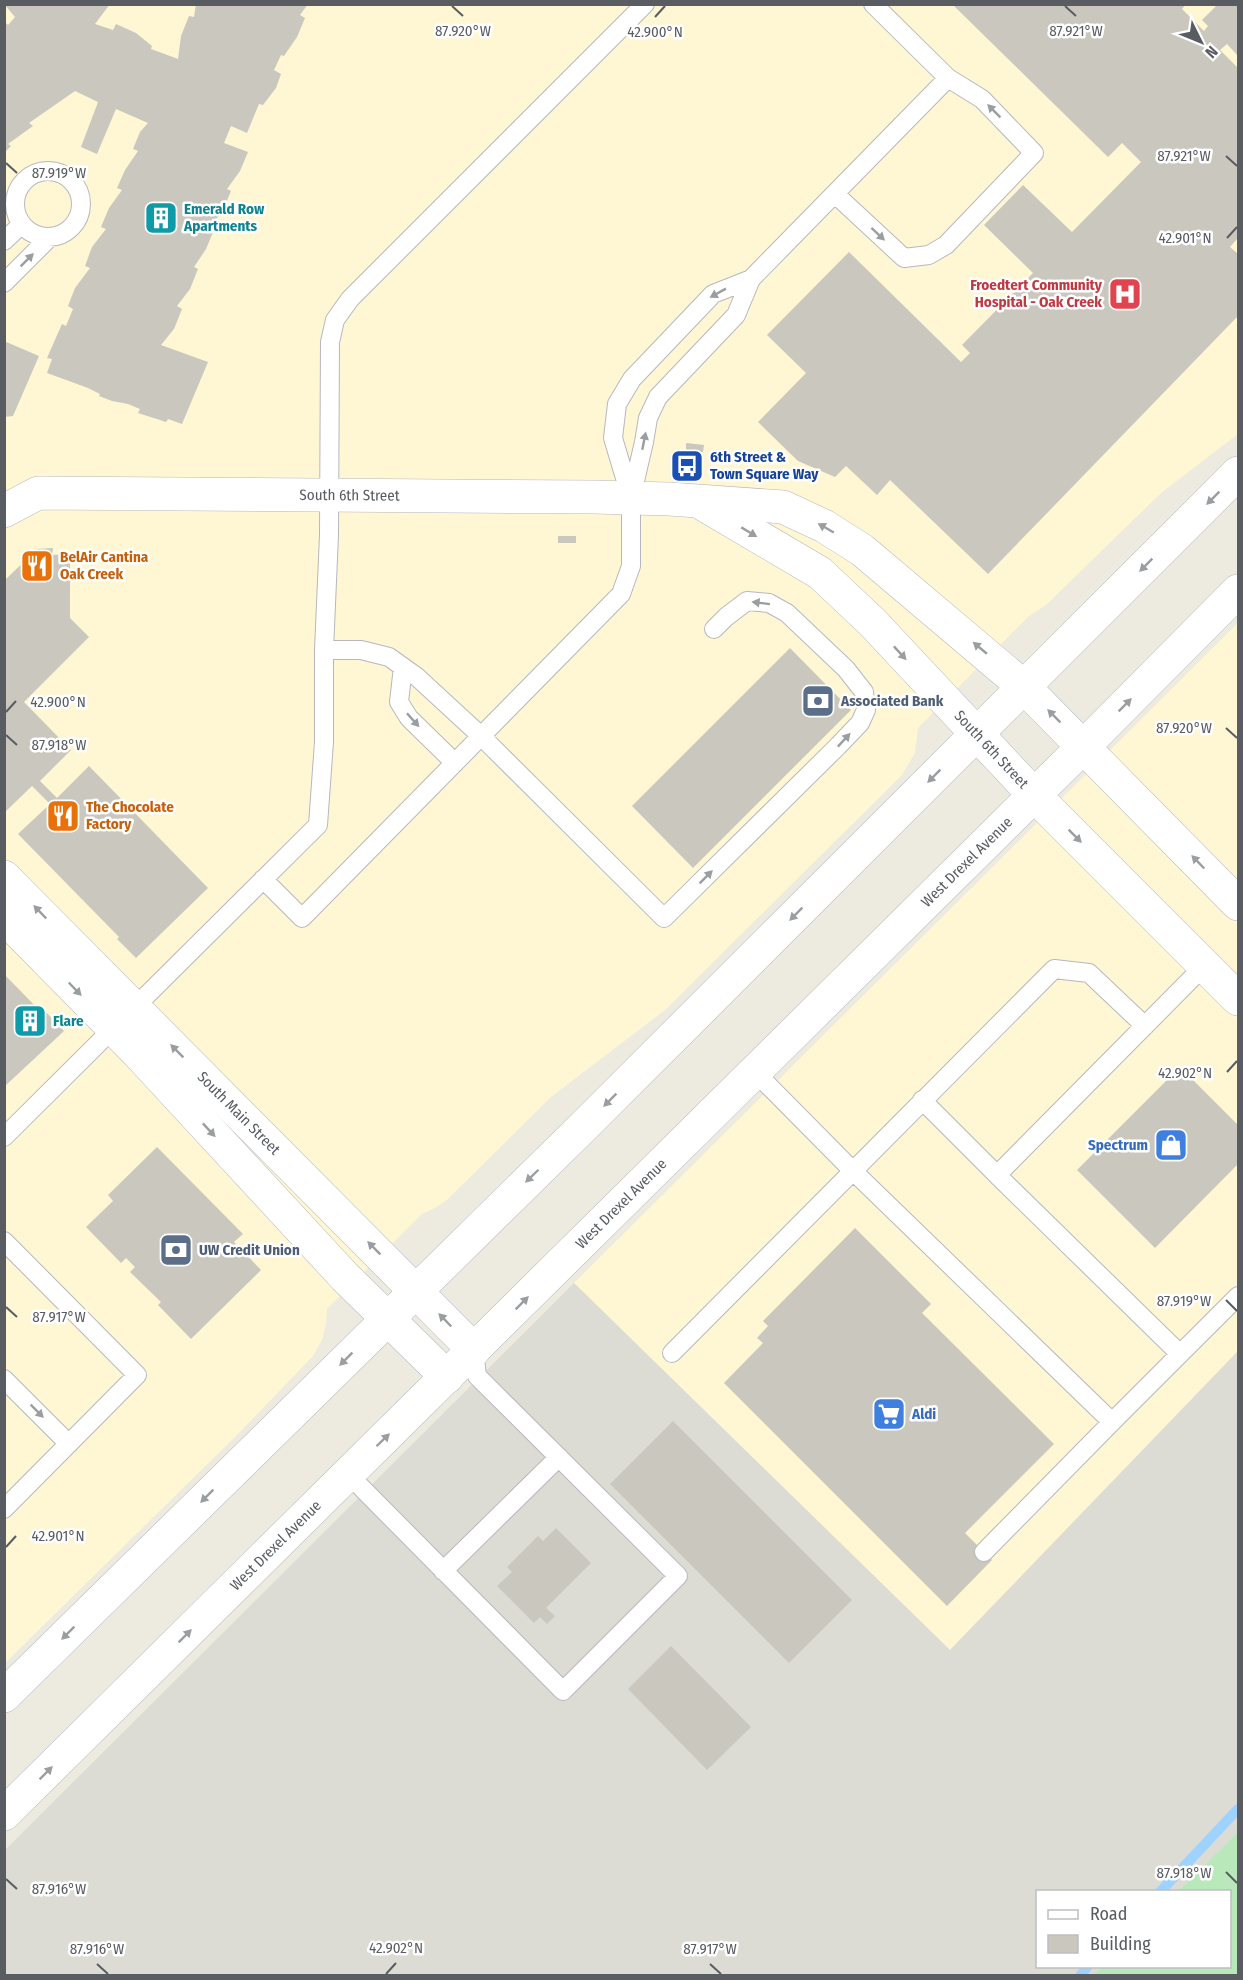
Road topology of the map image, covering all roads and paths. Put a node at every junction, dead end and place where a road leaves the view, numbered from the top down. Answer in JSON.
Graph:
{"nodes":[{"id":1,"x":645,"y":4,"type":"edge"},
{"id":2,"x":873,"y":4,"type":"edge"},
{"id":3,"x":948,"y":78,"type":"junction"},
{"id":4,"x":835,"y":194,"type":"junction"},
{"id":5,"x":22,"y":224,"type":"junction"},
{"id":6,"x":50,"y":237,"type":"junction"},
{"id":7,"x":4,"y":241,"type":"edge"},
{"id":8,"x":751,"y":279,"type":"junction"},
{"id":9,"x":4,"y":283,"type":"edge"},
{"id":10,"x":1239,"y":473,"type":"edge"},
{"id":11,"x":329,"y":495,"type":"junction"},
{"id":12,"x":630,"y":498,"type":"junction"},
{"id":13,"x":699,"y":502,"type":"junction"},
{"id":14,"x":4,"y":511,"type":"edge"},
{"id":15,"x":1239,"y":591,"type":"edge"},
{"id":16,"x":714,"y":629,"type":"dead end"},
{"id":17,"x":324,"y":650,"type":"junction"},
{"id":18,"x":403,"y":667,"type":"junction"},
{"id":19,"x":1024,"y":687,"type":"junction"},
{"id":20,"x":975,"y":735,"type":"junction"},
{"id":21,"x":481,"y":736,"type":"junction"},
{"id":22,"x":1084,"y":746,"type":"junction"},
{"id":23,"x":455,"y":763,"type":"junction"},
{"id":24,"x":1034,"y":795,"type":"junction"},
{"id":25,"x":4,"y":876,"type":"edge"},
{"id":26,"x":263,"y":879,"type":"junction"},
{"id":27,"x":1239,"y":903,"type":"edge"},
{"id":28,"x":4,"y":917,"type":"edge"},
{"id":29,"x":1204,"y":966,"type":"junction"},
{"id":30,"x":1239,"y":999,"type":"edge"},
{"id":31,"x":123,"y":1018,"type":"junction"},
{"id":32,"x":1145,"y":1026,"type":"junction"},
{"id":33,"x":755,"y":1072,"type":"junction"},
{"id":34,"x":922,"y":1100,"type":"junction"},
{"id":35,"x":4,"y":1137,"type":"edge"},
{"id":36,"x":852,"y":1170,"type":"junction"},
{"id":37,"x":998,"y":1175,"type":"junction"},
{"id":38,"x":8,"y":1250,"type":"edge"},
{"id":39,"x":416,"y":1290,"type":"junction"},
{"id":40,"x":1239,"y":1296,"type":"edge"},
{"id":41,"x":387,"y":1318,"type":"junction"},
{"id":42,"x":672,"y":1353,"type":"dead end"},
{"id":43,"x":1180,"y":1354,"type":"junction"},
{"id":44,"x":466,"y":1368,"type":"junction"},
{"id":45,"x":4,"y":1378,"type":"edge"},
{"id":46,"x":1112,"y":1422,"type":"junction"},
{"id":47,"x":69,"y":1444,"type":"junction"},
{"id":48,"x":559,"y":1457,"type":"junction"},
{"id":49,"x":348,"y":1474,"type":"junction"},
{"id":50,"x":8,"y":1498,"type":"edge"},
{"id":51,"x":984,"y":1552,"type":"dead end"},
{"id":52,"x":443,"y":1571,"type":"junction"},
{"id":53,"x":4,"y":1696,"type":"edge"},
{"id":54,"x":4,"y":1814,"type":"edge"}],
"edges":[{"from":1,"to":11,"type":"lane"},
{"from":2,"to":3,"type":"lane"},
{"from":3,"to":4,"type":"lane"},
{"from":4,"to":3,"type":"lane","one_way":true},
{"from":4,"to":8,"type":"lane"},
{"from":5,"to":6,"type":"lane"},
{"from":5,"to":6,"type":"lane"},
{"from":5,"to":7,"type":"lane"},
{"from":9,"to":6,"type":"lane","one_way":true},
{"from":12,"to":8,"type":"lane","one_way":true},
{"from":8,"to":12,"type":"lane","one_way":true},
{"from":10,"to":19,"type":"street","one_way":true},
{"from":11,"to":12,"type":"street","name":"South 6th Street"},
{"from":11,"to":14,"type":"street","name":"South 6th Street"},
{"from":11,"to":17,"type":"lane"},
{"from":12,"to":13,"type":"street","name":"South 6th Street"},
{"from":12,"to":21,"type":"lane"},
{"from":19,"to":13,"type":"street","name":"South 6th Street","one_way":true},
{"from":13,"to":20,"type":"street","name":"South 6th Street","one_way":true},
{"from":22,"to":15,"type":"street","name":"West Drexel Avenue","one_way":true},
{"from":21,"to":16,"type":"lane","one_way":true},
{"from":17,"to":18,"type":"lane"},
{"from":17,"to":26,"type":"lane"},
{"from":18,"to":21,"type":"lane"},
{"from":18,"to":23,"type":"lane","one_way":true},
{"from":19,"to":20,"type":"street"},
{"from":22,"to":19,"type":"street","name":"South 6th Street","one_way":true},
{"from":20,"to":24,"type":"street","name":"South 6th Street"},
{"from":20,"to":39,"type":"street","one_way":true},
{"from":21,"to":23,"type":"lane"},
{"from":22,"to":24,"type":"street","name":"West Drexel Avenue"},
{"from":27,"to":22,"type":"street","name":"South 6th Street","one_way":true},
{"from":23,"to":26,"type":"lane"},
{"from":24,"to":29,"type":"street","name":"South 6th Street","one_way":true},
{"from":24,"to":33,"type":"street","name":"West Drexel Avenue"},
{"from":31,"to":25,"type":"street","name":"South Main Street","one_way":true},
{"from":26,"to":31,"type":"lane"},
{"from":28,"to":31,"type":"street","name":"South Main Street","one_way":true},
{"from":29,"to":30,"type":"street","name":"South 6th Street"},
{"from":29,"to":32,"type":"lane"},
{"from":31,"to":35,"type":"lane"},
{"from":39,"to":31,"type":"street","name":"South Main Street","one_way":true},
{"from":31,"to":41,"type":"street","name":"South Main Street","one_way":true},
{"from":32,"to":34,"type":"lane"},
{"from":32,"to":37,"type":"lane"},
{"from":33,"to":36,"type":"lane"},
{"from":44,"to":33,"type":"street","name":"West Drexel Avenue","one_way":true},
{"from":34,"to":36,"type":"lane"},
{"from":34,"to":37,"type":"lane"},
{"from":36,"to":42,"type":"lane"},
{"from":36,"to":46,"type":"lane"},
{"from":37,"to":43,"type":"lane"},
{"from":38,"to":47,"type":"lane"},
{"from":39,"to":41,"type":"street"},
{"from":44,"to":39,"type":"street","name":"South Main Street","one_way":true},
{"from":40,"to":43,"type":"lane"},
{"from":41,"to":44,"type":"street","name":"South Main Street"},
{"from":41,"to":53,"type":"street","one_way":true},
{"from":43,"to":46,"type":"lane"},
{"from":44,"to":48,"type":"lane"},
{"from":49,"to":44,"type":"street","name":"West Drexel Avenue","one_way":true},
{"from":45,"to":47,"type":"lane","one_way":true},
{"from":46,"to":51,"type":"lane"},
{"from":47,"to":50,"type":"lane"},
{"from":48,"to":52,"type":"lane"},
{"from":48,"to":52,"type":"lane"},
{"from":49,"to":52,"type":"lane"},
{"from":54,"to":49,"type":"street","name":"West Drexel Avenue","one_way":true}]}
